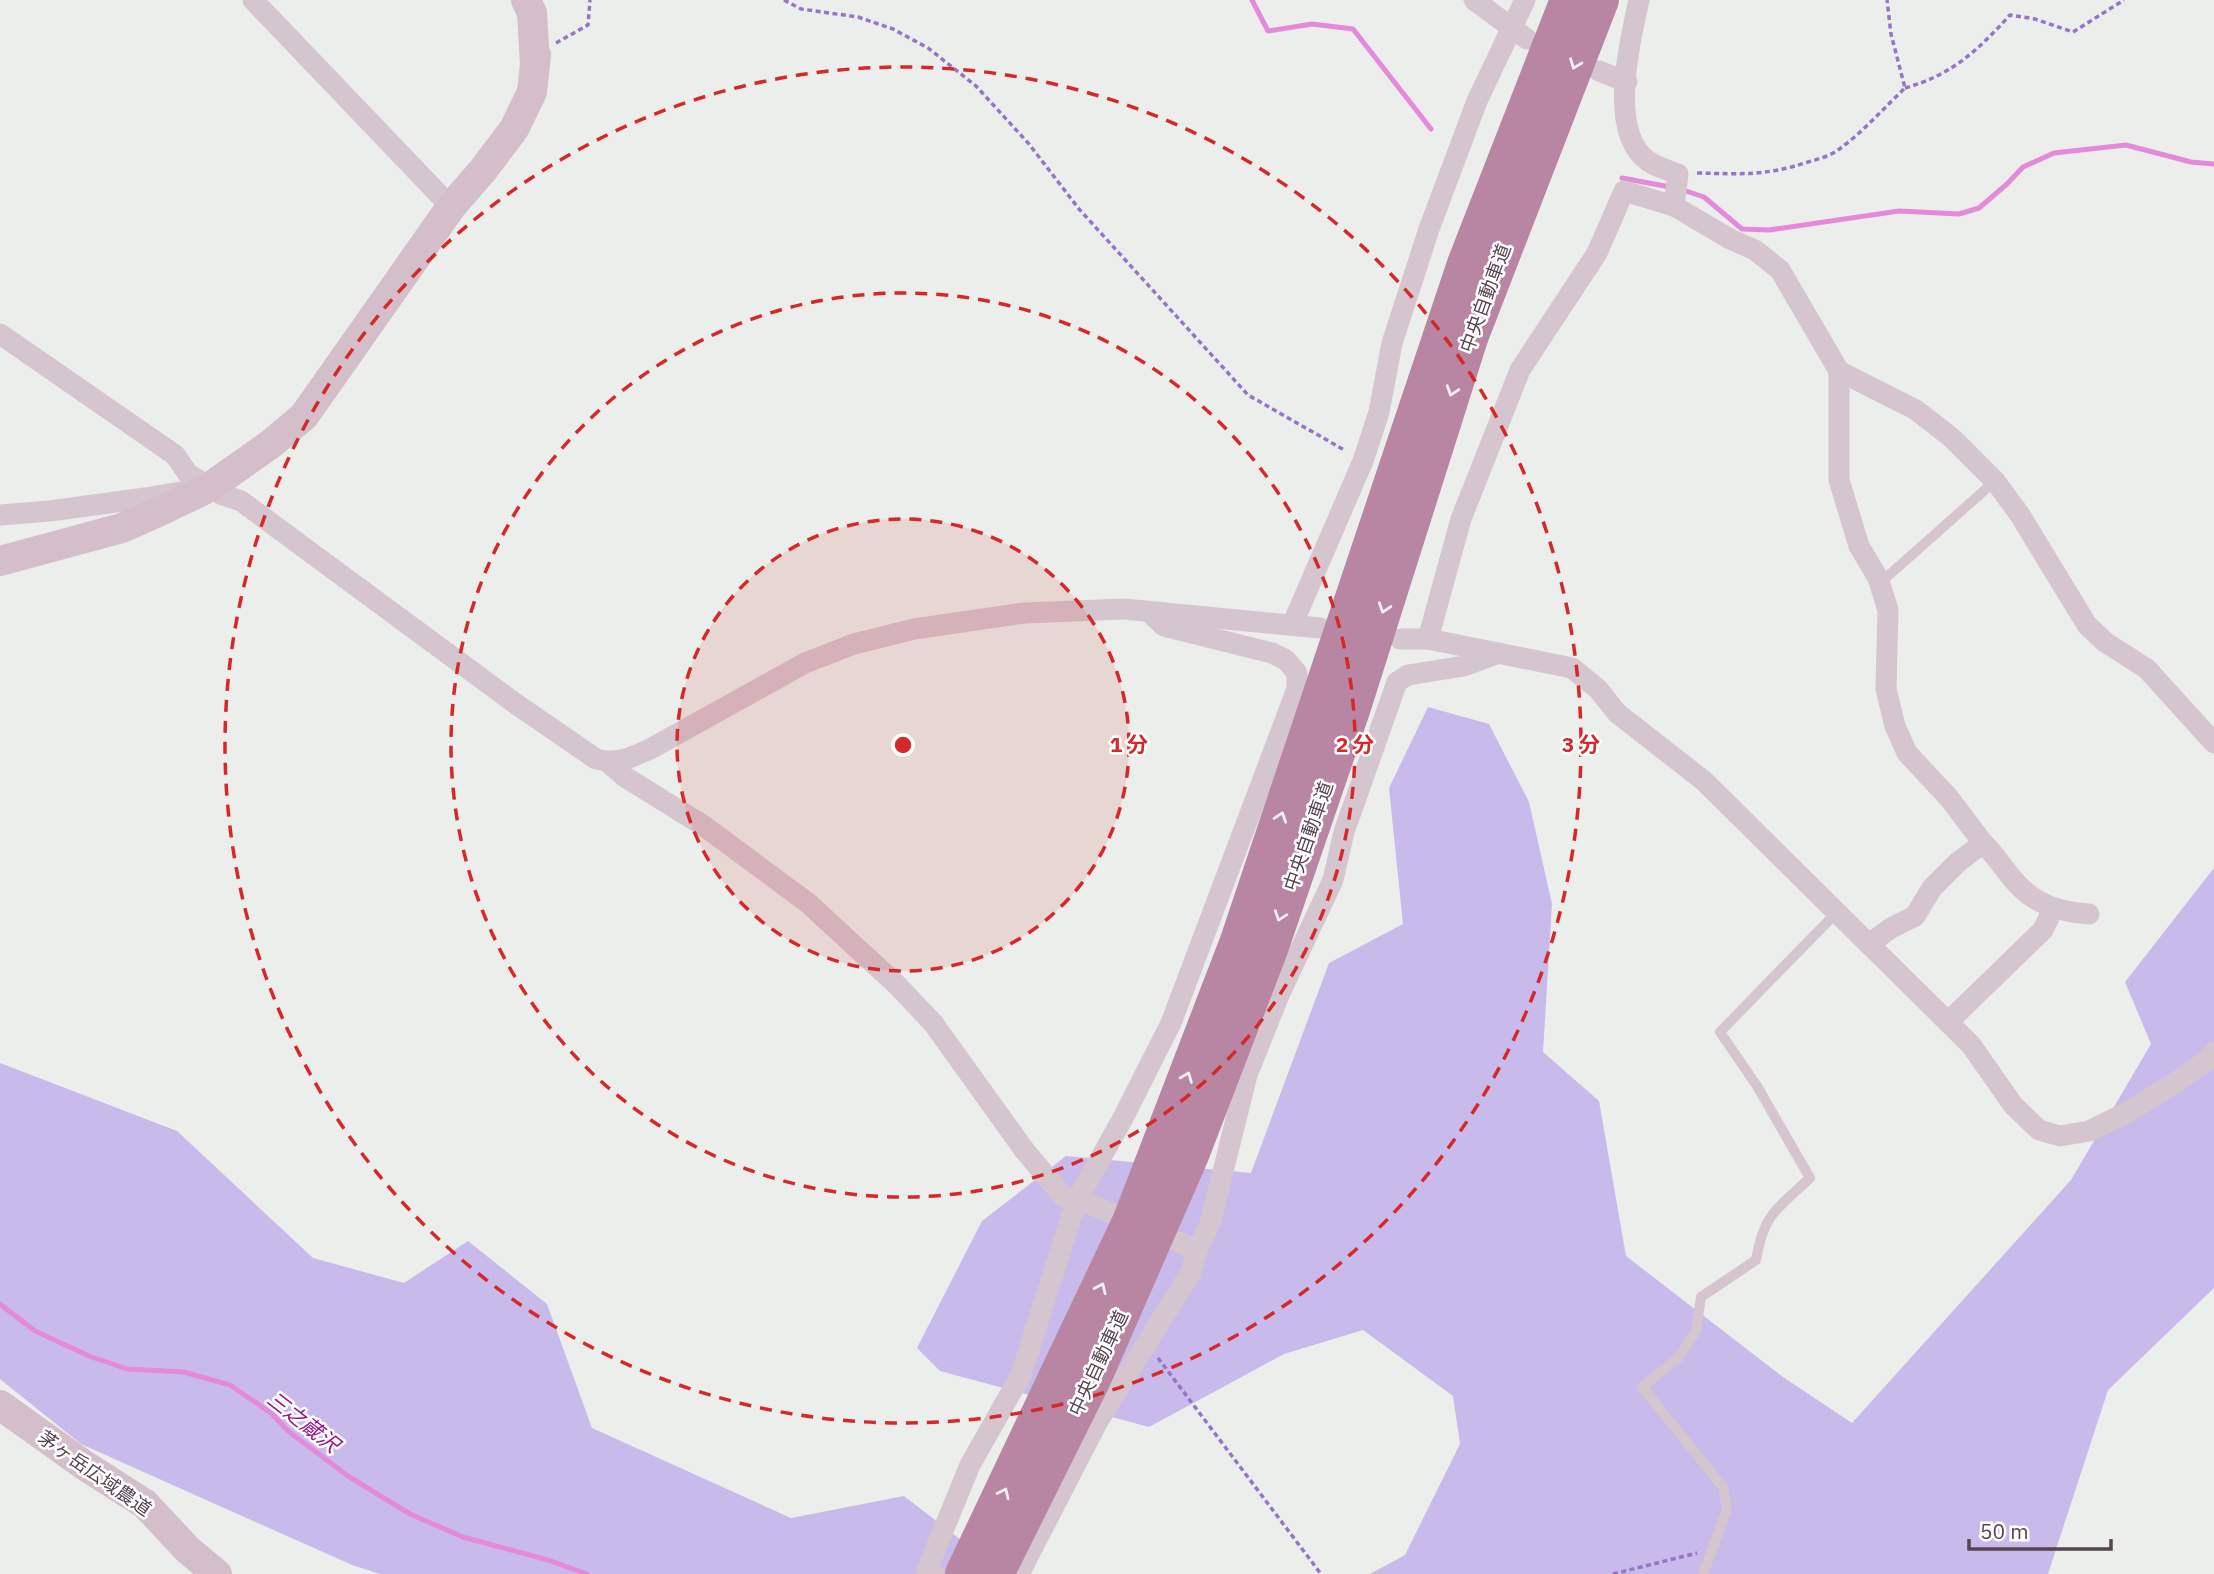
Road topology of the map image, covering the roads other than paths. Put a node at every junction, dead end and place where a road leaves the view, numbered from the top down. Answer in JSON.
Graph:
{"nodes":[{"id":1,"x":253,"y":0,"type":"edge"},
{"id":2,"x":526,"y":0,"type":"edge"},
{"id":3,"x":1474,"y":0,"type":"edge"},
{"id":4,"x":1525,"y":0,"type":"edge"},
{"id":5,"x":1569,"y":0,"type":"edge"},
{"id":6,"x":1600,"y":0,"type":"edge"},
{"id":7,"x":1639,"y":0,"type":"edge"},
{"id":8,"x":1520,"y":34,"type":"junction"},
{"id":9,"x":1599,"y":71,"type":"dead end"},
{"id":10,"x":1627,"y":82,"type":"junction"},
{"id":11,"x":1674,"y":206,"type":"junction"},
{"id":12,"x":451,"y":207,"type":"junction"},
{"id":13,"x":0,"y":334,"type":"edge"},
{"id":14,"x":1839,"y":371,"type":"junction"},
{"id":15,"x":1995,"y":481,"type":"junction"},
{"id":16,"x":210,"y":486,"type":"junction"},
{"id":17,"x":0,"y":515,"type":"edge"},
{"id":18,"x":0,"y":561,"type":"edge"},
{"id":19,"x":1879,"y":584,"type":"junction"},
{"id":20,"x":1148,"y":611,"type":"junction"},
{"id":21,"x":1293,"y":624,"type":"junction"},
{"id":22,"x":1320,"y":628,"type":"dead end"},
{"id":23,"x":1400,"y":639,"type":"dead end"},
{"id":24,"x":1428,"y":639,"type":"junction"},
{"id":25,"x":1499,"y":653,"type":"junction"},
{"id":26,"x":2214,"y":743,"type":"edge"},
{"id":27,"x":609,"y":763,"type":"junction"},
{"id":28,"x":1983,"y":844,"type":"junction"},
{"id":29,"x":2053,"y":909,"type":"junction"},
{"id":30,"x":1837,"y":912,"type":"junction"},
{"id":31,"x":2089,"y":914,"type":"dead end"},
{"id":32,"x":1869,"y":944,"type":"junction"},
{"id":33,"x":1948,"y":1022,"type":"junction"},
{"id":34,"x":2214,"y":1052,"type":"edge"},
{"id":35,"x":1083,"y":1203,"type":"junction"},
{"id":36,"x":1190,"y":1247,"type":"junction"},
{"id":37,"x":0,"y":1405,"type":"edge"},
{"id":38,"x":990,"y":1570,"type":"edge"},
{"id":39,"x":217,"y":1574,"type":"edge"},
{"id":40,"x":934,"y":1574,"type":"edge"},
{"id":41,"x":1703,"y":1574,"type":"edge"}],
"edges":[{"from":1,"to":12,"type":"street"},
{"from":2,"to":12,"type":"street"},
{"from":3,"to":8,"type":"street"},
{"from":4,"to":8,"type":"street"},
{"from":38,"to":5,"type":"highway","name":"中央自動車道","one_way":true},
{"from":6,"to":38,"type":"highway","name":"中央自動車道","one_way":true},
{"from":7,"to":10,"type":"street"},
{"from":8,"to":21,"type":"street"},
{"from":9,"to":10,"type":"street"},
{"from":10,"to":11,"type":"street"},
{"from":11,"to":14,"type":"street"},
{"from":11,"to":24,"type":"street"},
{"from":12,"to":16,"type":"street"},
{"from":13,"to":16,"type":"street"},
{"from":14,"to":15,"type":"street"},
{"from":14,"to":19,"type":"street"},
{"from":15,"to":19,"type":"lane"},
{"from":15,"to":26,"type":"street"},
{"from":16,"to":17,"type":"street"},
{"from":16,"to":18,"type":"street"},
{"from":16,"to":27,"type":"street"},
{"from":19,"to":28,"type":"street"},
{"from":20,"to":21,"type":"street"},
{"from":20,"to":27,"type":"street"},
{"from":20,"to":35,"type":"street"},
{"from":21,"to":22,"type":"street"},
{"from":23,"to":24,"type":"street"},
{"from":24,"to":25,"type":"street"},
{"from":25,"to":30,"type":"street"},
{"from":25,"to":36,"type":"street"},
{"from":27,"to":35,"type":"street"},
{"from":28,"to":29,"type":"street"},
{"from":28,"to":32,"type":"street"},
{"from":29,"to":31,"type":"street"},
{"from":29,"to":33,"type":"street"},
{"from":30,"to":32,"type":"street"},
{"from":30,"to":41,"type":"lane"},
{"from":32,"to":33,"type":"street"},
{"from":33,"to":34,"type":"street"},
{"from":35,"to":36,"type":"street"},
{"from":35,"to":40,"type":"street"},
{"from":36,"to":38,"type":"street"},
{"from":37,"to":39,"type":"street","name":"茅ヶ岳広域農道"}]}
